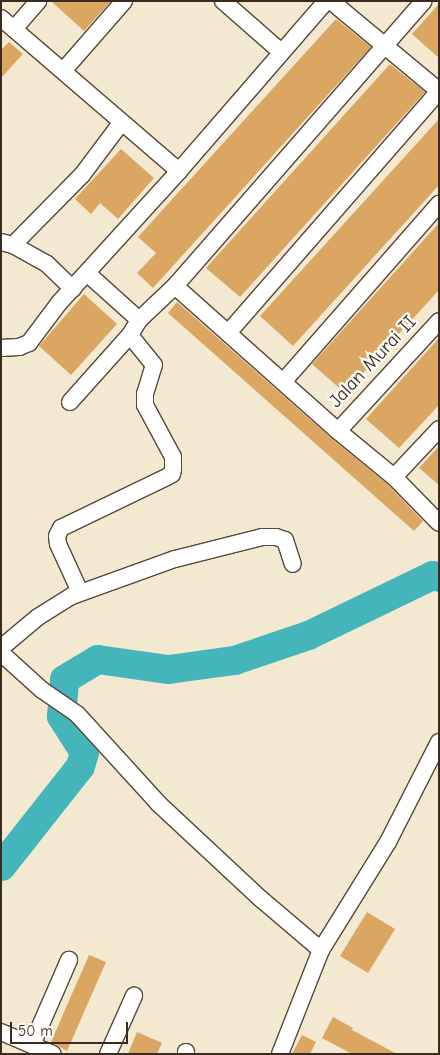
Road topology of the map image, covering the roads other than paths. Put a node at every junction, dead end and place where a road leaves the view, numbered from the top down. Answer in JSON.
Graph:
{"nodes":[{"id":1,"x":38,"y":1,"type":"edge"},
{"id":2,"x":124,"y":1,"type":"edge"},
{"id":3,"x":224,"y":1,"type":"edge"},
{"id":4,"x":326,"y":1,"type":"edge"},
{"id":5,"x":331,"y":1,"type":"edge"},
{"id":6,"x":424,"y":1,"type":"edge"},
{"id":7,"x":1,"y":18,"type":"edge"},
{"id":8,"x":14,"y":29,"type":"junction"},
{"id":9,"x":385,"y":46,"type":"junction"},
{"id":10,"x":282,"y":52,"type":"junction"},
{"id":11,"x":63,"y":71,"type":"junction"},
{"id":12,"x":439,"y":91,"type":"edge"},
{"id":13,"x":121,"y":123,"type":"junction"},
{"id":14,"x":179,"y":171,"type":"junction"},
{"id":15,"x":439,"y":204,"type":"edge"},
{"id":16,"x":7,"y":244,"type":"edge"},
{"id":17,"x":88,"y":274,"type":"junction"},
{"id":18,"x":175,"y":286,"type":"junction"},
{"id":19,"x":73,"y":289,"type":"junction"},
{"id":20,"x":139,"y":320,"type":"junction"},
{"id":21,"x":439,"y":321,"type":"edge"},
{"id":22,"x":228,"y":333,"type":"junction"},
{"id":23,"x":130,"y":335,"type":"junction"},
{"id":24,"x":1,"y":348,"type":"edge"},
{"id":25,"x":282,"y":382,"type":"junction"},
{"id":26,"x":70,"y":402,"type":"dead end"},
{"id":27,"x":439,"y":429,"type":"edge"},
{"id":28,"x":338,"y":431,"type":"junction"},
{"id":29,"x":394,"y":477,"type":"junction"},
{"id":30,"x":439,"y":524,"type":"edge"},
{"id":31,"x":293,"y":564,"type":"dead end"},
{"id":32,"x":80,"y":592,"type":"junction"},
{"id":33,"x":1,"y":648,"type":"edge"},
{"id":34,"x":1,"y":653,"type":"edge"},
{"id":35,"x":439,"y":742,"type":"edge"},
{"id":36,"x":320,"y":950,"type":"junction"},
{"id":37,"x":69,"y":960,"type":"dead end"},
{"id":38,"x":134,"y":996,"type":"dead end"},
{"id":39,"x":1,"y":1032,"type":"edge"},
{"id":40,"x":32,"y":1045,"type":"junction"},
{"id":41,"x":53,"y":1054,"type":"edge"},
{"id":42,"x":108,"y":1054,"type":"edge"},
{"id":43,"x":280,"y":1054,"type":"edge"}],
"edges":[{"from":1,"to":8,"type":"street"},
{"from":2,"to":11,"type":"street"},
{"from":3,"to":10,"type":"street"},
{"from":4,"to":10,"type":"street"},
{"from":5,"to":9,"type":"street"},
{"from":6,"to":9,"type":"street"},
{"from":7,"to":8,"type":"street"},
{"from":8,"to":11,"type":"street"},
{"from":9,"to":12,"type":"street"},
{"from":9,"to":18,"type":"street"},
{"from":10,"to":14,"type":"street"},
{"from":11,"to":13,"type":"street"},
{"from":12,"to":22,"type":"street"},
{"from":13,"to":14,"type":"street"},
{"from":13,"to":16,"type":"street"},
{"from":14,"to":17,"type":"street"},
{"from":15,"to":25,"type":"street"},
{"from":16,"to":19,"type":"street"},
{"from":17,"to":19,"type":"street"},
{"from":17,"to":20,"type":"street"},
{"from":18,"to":20,"type":"street"},
{"from":18,"to":22,"type":"street"},
{"from":19,"to":24,"type":"street"},
{"from":20,"to":23,"type":"street"},
{"from":21,"to":28,"type":"street","name":"Jalan Murai II"},
{"from":22,"to":25,"type":"street"},
{"from":23,"to":26,"type":"street"},
{"from":23,"to":32,"type":"street"},
{"from":25,"to":28,"type":"street"},
{"from":27,"to":29,"type":"street"},
{"from":28,"to":29,"type":"street"},
{"from":29,"to":30,"type":"street"},
{"from":31,"to":32,"type":"street"},
{"from":32,"to":33,"type":"street"},
{"from":34,"to":36,"type":"street"},
{"from":35,"to":36,"type":"street"},
{"from":36,"to":43,"type":"street"},
{"from":37,"to":40,"type":"street"},
{"from":38,"to":42,"type":"street"},
{"from":39,"to":40,"type":"street"},
{"from":40,"to":41,"type":"street"}]}
